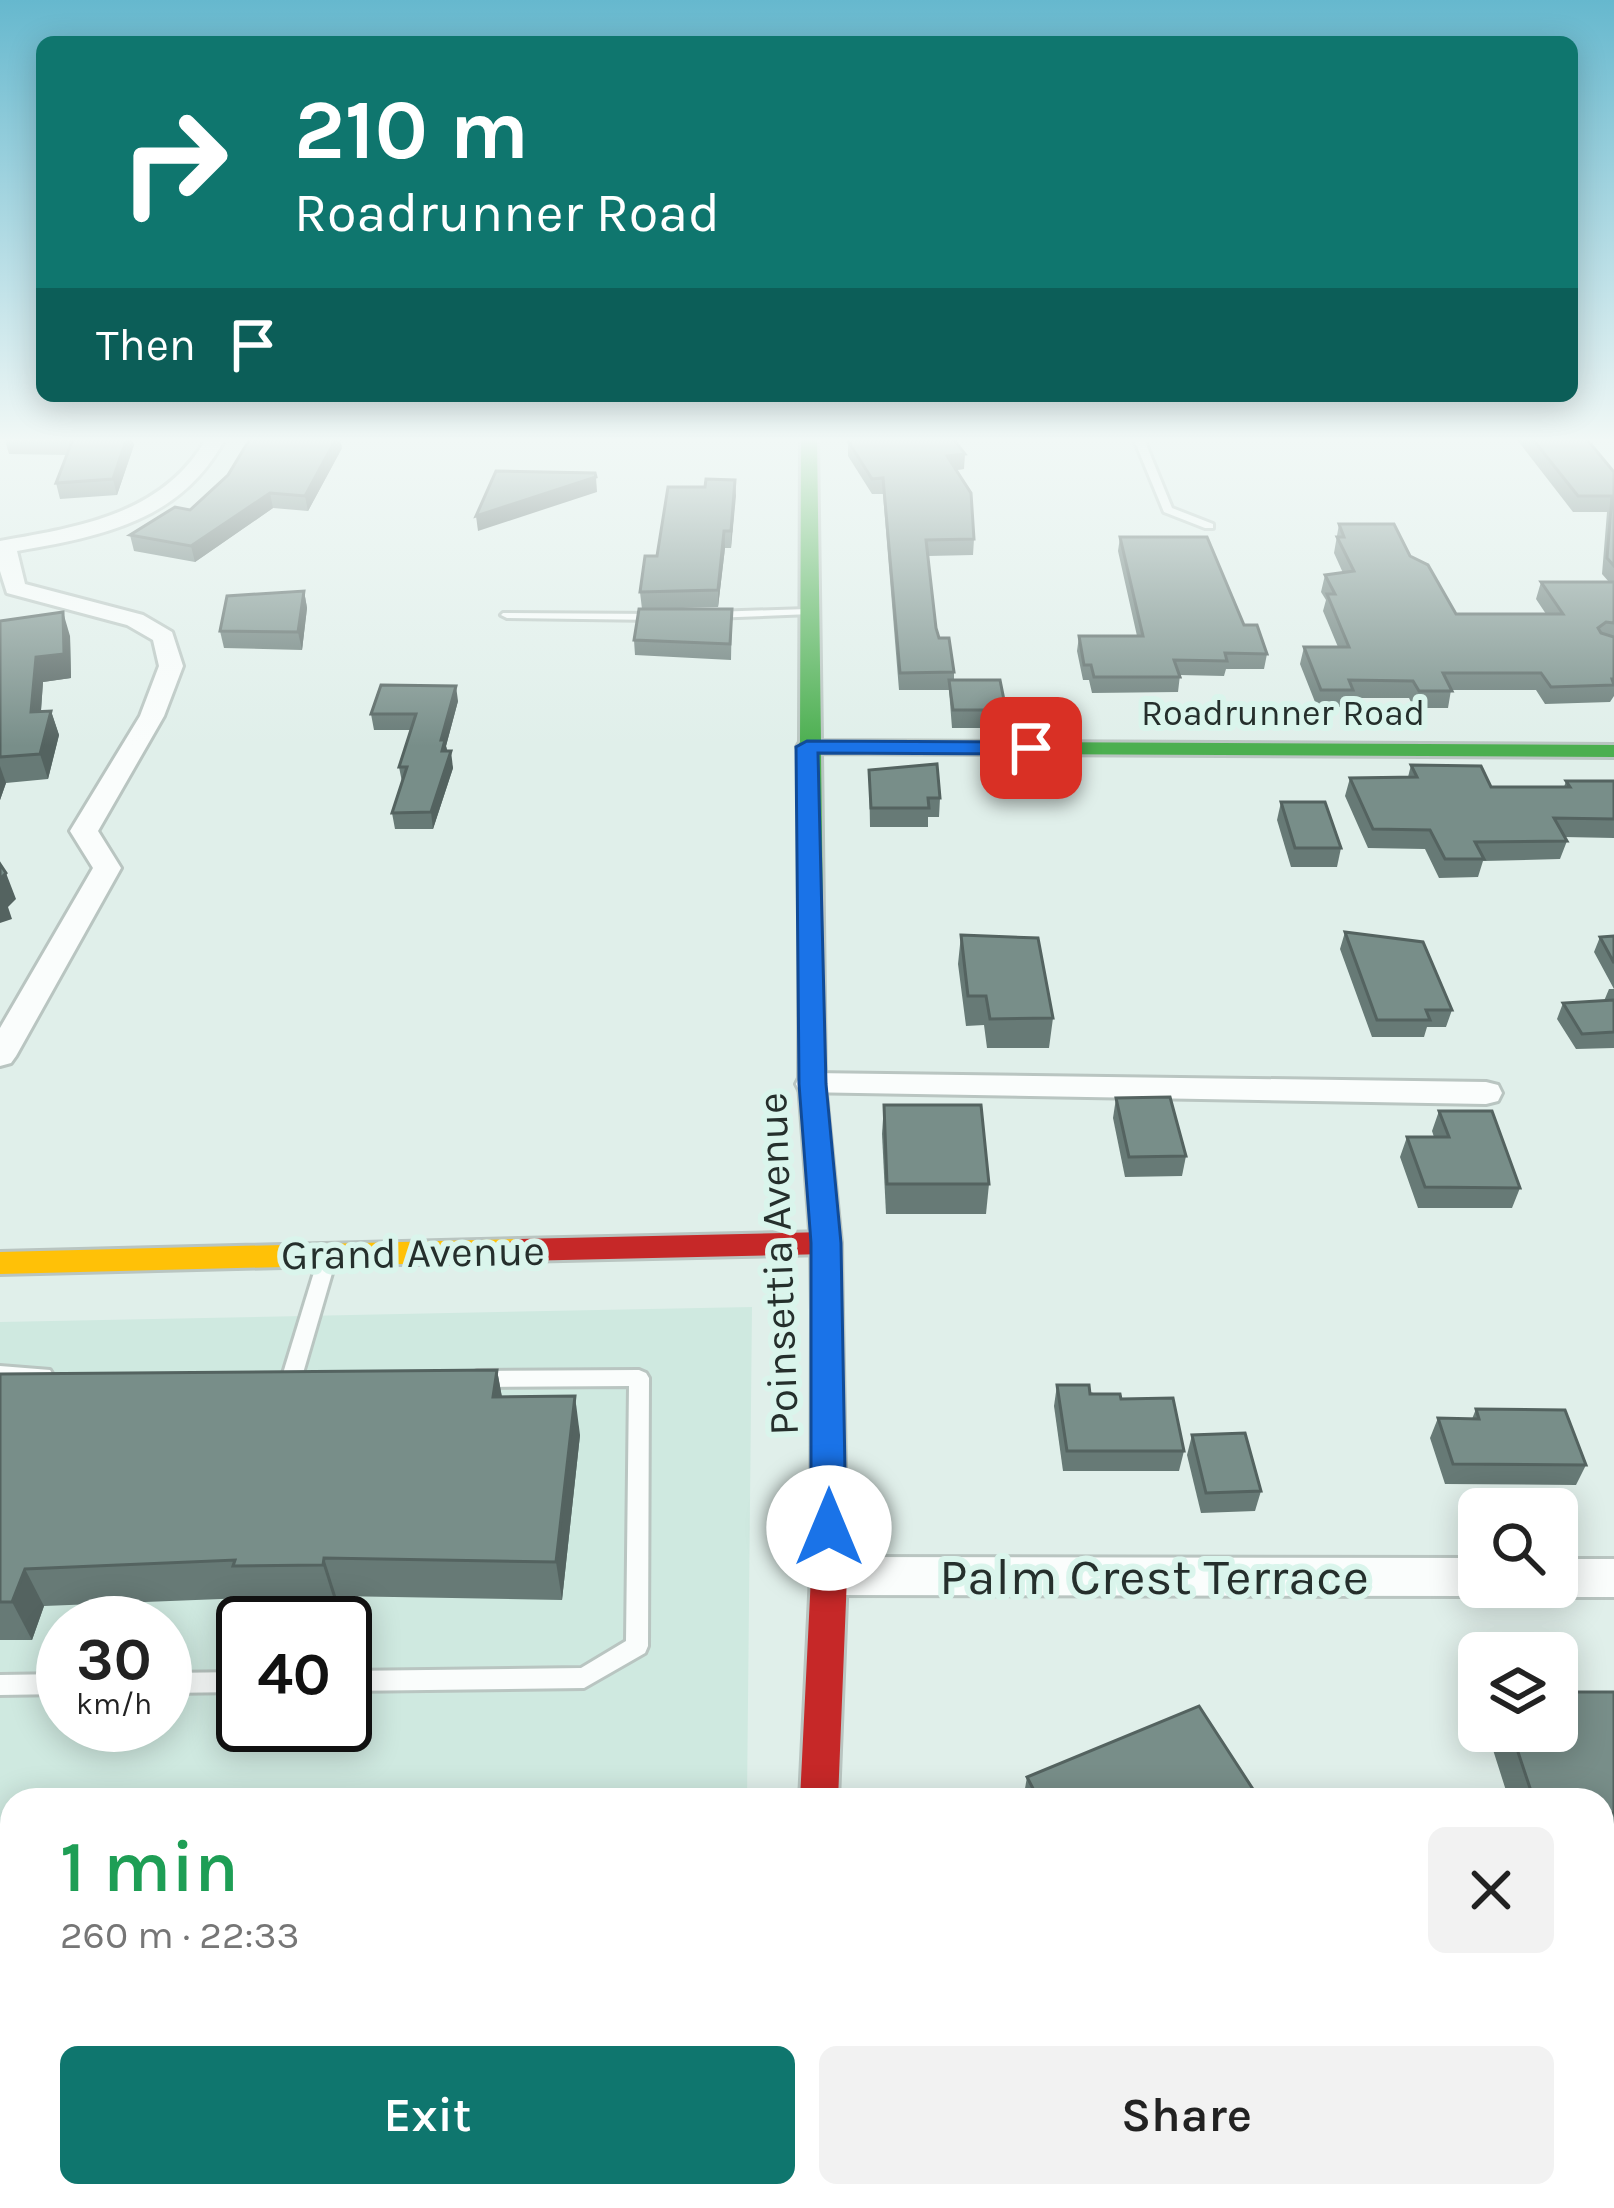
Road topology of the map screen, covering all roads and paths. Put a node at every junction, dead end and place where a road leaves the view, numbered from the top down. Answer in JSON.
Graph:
{"nodes":[{"id":1,"x":32,"y":540,"type":"edge"},
{"id":2,"x":808,"y":540,"type":"edge"},
{"id":3,"x":2,"y":546,"type":"edge"},
{"id":4,"x":808,"y":612,"type":"junction"},
{"id":5,"x":507,"y":615,"type":"dead end"},
{"id":6,"x":670,"y":616,"type":"edge"},
{"id":7,"x":693,"y":616,"type":"edge"},
{"id":8,"x":807,"y":747,"type":"junction"},
{"id":9,"x":1614,"y":751,"type":"edge"},
{"id":10,"x":0,"y":1055,"type":"edge"},
{"id":11,"x":812,"y":1084,"type":"junction"},
{"id":12,"x":1486,"y":1093,"type":"dead end"},
{"id":13,"x":826,"y":1243,"type":"junction"},
{"id":14,"x":328,"y":1255,"type":"junction"},
{"id":15,"x":0,"y":1263,"type":"edge"},
{"id":16,"x":0,"y":1374,"type":"edge"},
{"id":17,"x":67,"y":1375,"type":"edge"},
{"id":18,"x":454,"y":1379,"type":"edge"},
{"id":19,"x":314,"y":1380,"type":"edge"},
{"id":20,"x":829,"y":1576,"type":"junction"},
{"id":21,"x":1458,"y":1577,"type":"edge"},
{"id":22,"x":1578,"y":1577,"type":"edge"},
{"id":23,"x":1614,"y":1578,"type":"edge"},
{"id":24,"x":372,"y":1681,"type":"edge"},
{"id":25,"x":36,"y":1684,"type":"edge"},
{"id":26,"x":0,"y":1685,"type":"edge"},
{"id":27,"x":820,"y":1788,"type":"edge"}],
"edges":[{"from":1,"to":3,"type":"street"},
{"from":2,"to":4,"type":"street","name":"Poinsettia Avenue"},
{"from":3,"to":10,"type":"street"},
{"from":4,"to":7,"type":"lane"},
{"from":4,"to":8,"type":"street","name":"Poinsettia Avenue"},
{"from":5,"to":6,"type":"lane"},
{"from":8,"to":9,"type":"street","name":"Roadrunner Road"},
{"from":8,"to":11,"type":"street","name":"Poinsettia Avenue"},
{"from":11,"to":12,"type":"street"},
{"from":11,"to":13,"type":"street","name":"Poinsettia Avenue"},
{"from":13,"to":14,"type":"street","name":"Grand Avenue"},
{"from":13,"to":20,"type":"street","name":"Poinsettia Avenue"},
{"from":14,"to":15,"type":"street","name":"Grand Avenue"},
{"from":14,"to":19,"type":"lane"},
{"from":16,"to":17,"type":"lane"},
{"from":18,"to":24,"type":"lane"},
{"from":20,"to":21,"type":"street","name":"Palm Crest Terrace"},
{"from":20,"to":27,"type":"street","name":"Poinsettia Avenue"},
{"from":22,"to":23,"type":"street"},
{"from":25,"to":26,"type":"lane"}]}
